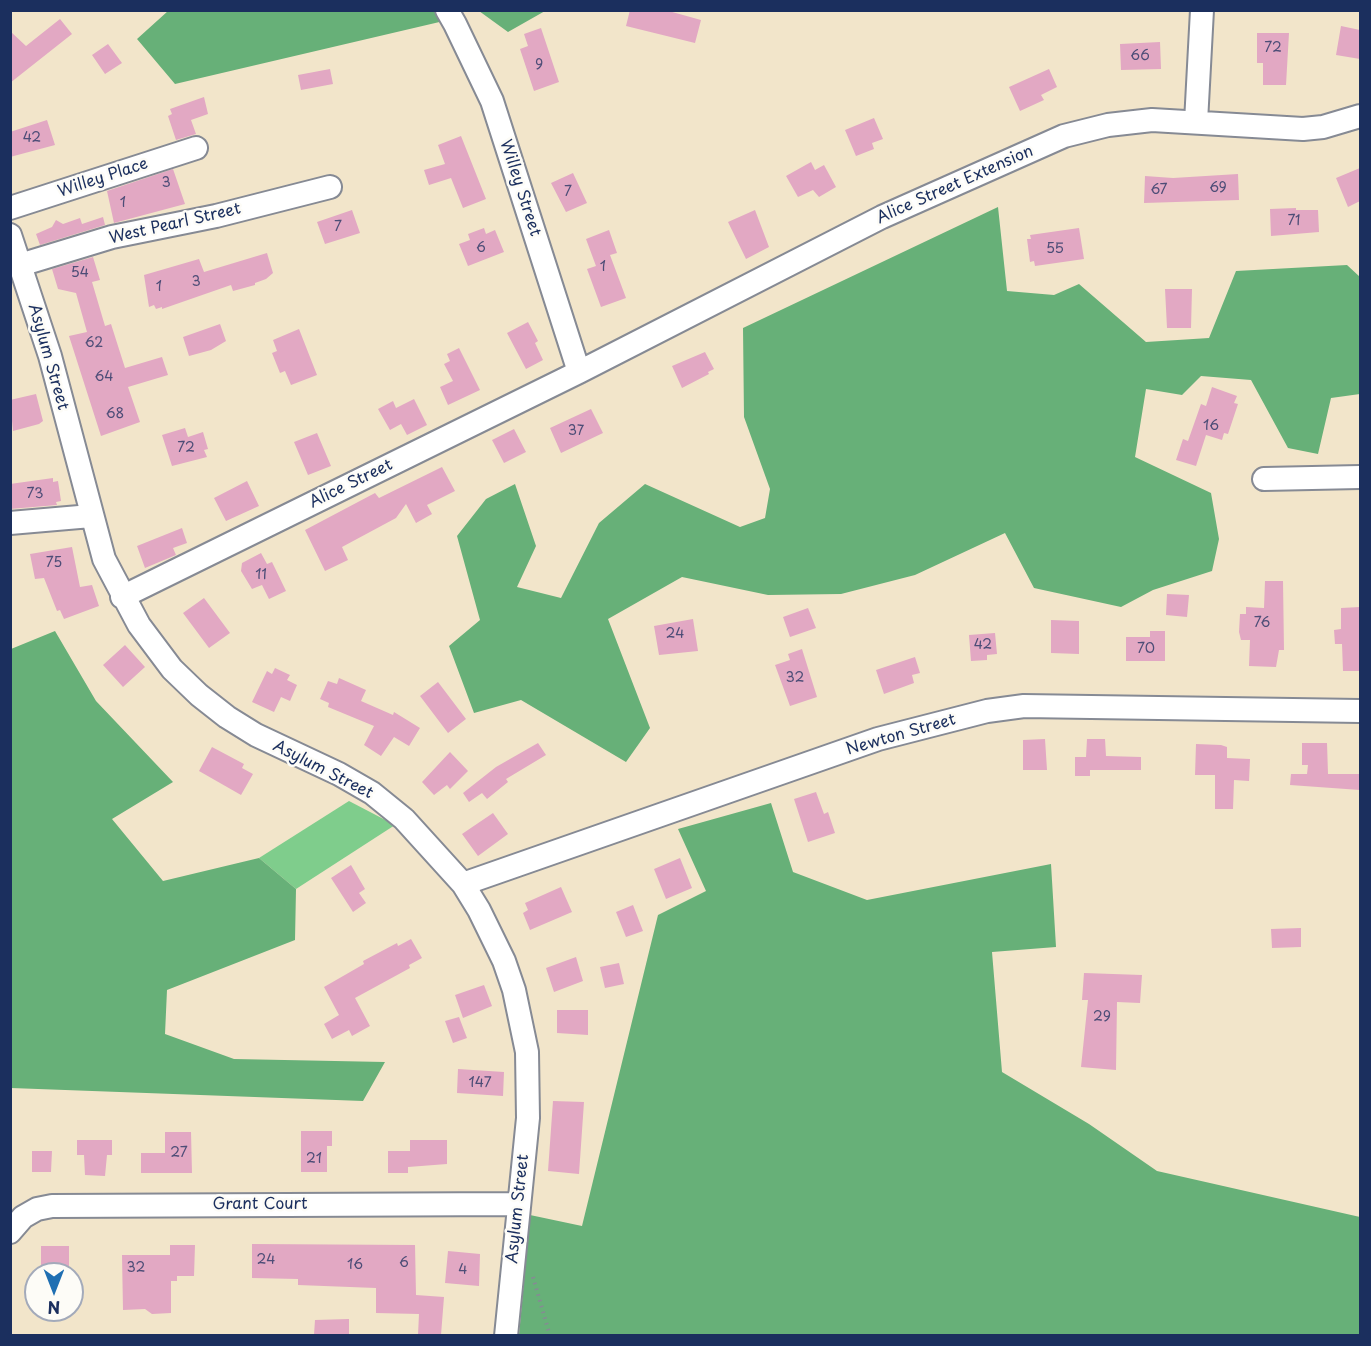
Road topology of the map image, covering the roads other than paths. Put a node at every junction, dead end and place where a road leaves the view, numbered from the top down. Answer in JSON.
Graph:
{"nodes":[{"id":1,"x":447,"y":10,"type":"edge"},
{"id":2,"x":1202,"y":10,"type":"edge"},
{"id":3,"x":1360,"y":116,"type":"edge"},
{"id":4,"x":1196,"y":122,"type":"junction"},
{"id":5,"x":196,"y":148,"type":"dead end"},
{"id":6,"x":330,"y":187,"type":"dead end"},
{"id":7,"x":10,"y":208,"type":"edge"},
{"id":8,"x":10,"y":236,"type":"edge"},
{"id":9,"x":20,"y":265,"type":"junction"},
{"id":10,"x":20,"y":293,"type":"edge"},
{"id":11,"x":579,"y":372,"type":"junction"},
{"id":12,"x":1360,"y":477,"type":"edge"},
{"id":13,"x":1264,"y":479,"type":"dead end"},
{"id":14,"x":91,"y":516,"type":"junction"},
{"id":15,"x":10,"y":523,"type":"edge"},
{"id":16,"x":122,"y":597,"type":"junction"},
{"id":17,"x":1360,"y":711,"type":"edge"},
{"id":18,"x":462,"y":884,"type":"junction"},
{"id":19,"x":519,"y":1204,"type":"junction"},
{"id":20,"x":10,"y":1232,"type":"edge"},
{"id":21,"x":506,"y":1335,"type":"edge"}],
"edges":[{"from":1,"to":11,"type":"street","name":"Willey Street"},
{"from":2,"to":4,"type":"street"},
{"from":3,"to":4,"type":"street","name":"Alice Street Extension"},
{"from":4,"to":11,"type":"street","name":"Alice Street Extension"},
{"from":5,"to":7,"type":"street","name":"Willey Place"},
{"from":6,"to":9,"type":"street","name":"West Pearl Street"},
{"from":8,"to":9,"type":"street","name":"Asylum Street"},
{"from":9,"to":10,"type":"street","name":"Asylum Street"},
{"from":10,"to":14,"type":"street","name":"Asylum Street"},
{"from":11,"to":16,"type":"street","name":"Alice Street"},
{"from":12,"to":13,"type":"street"},
{"from":14,"to":15,"type":"street"},
{"from":14,"to":16,"type":"street","name":"Asylum Street"},
{"from":16,"to":18,"type":"street","name":"Asylum Street"},
{"from":17,"to":18,"type":"street","name":"Newton Street"},
{"from":18,"to":19,"type":"street","name":"Asylum Street"},
{"from":19,"to":20,"type":"street","name":"Grant Court"},
{"from":19,"to":21,"type":"street","name":"Asylum Street"}]}
